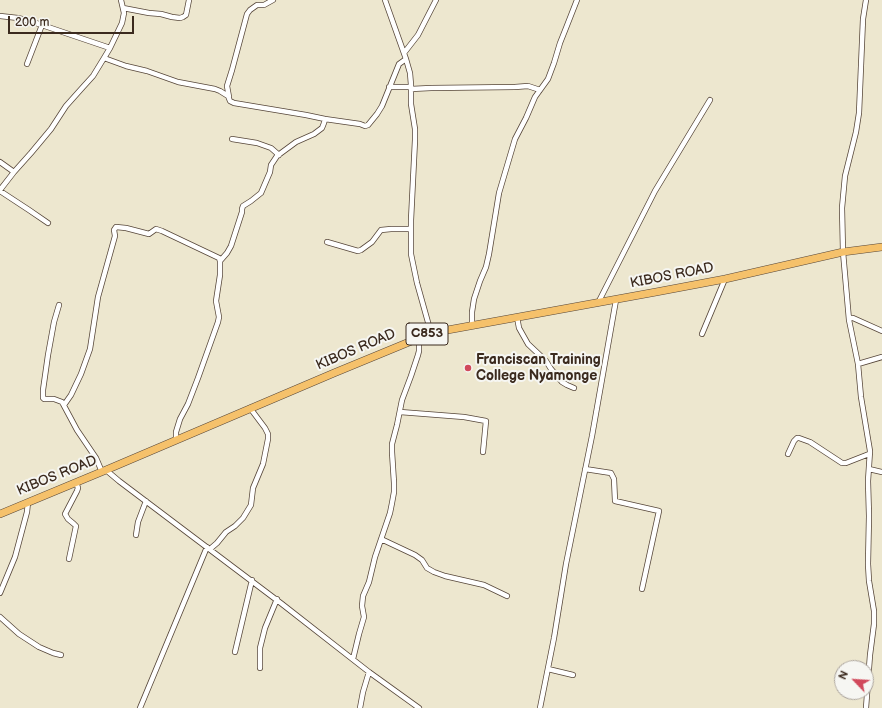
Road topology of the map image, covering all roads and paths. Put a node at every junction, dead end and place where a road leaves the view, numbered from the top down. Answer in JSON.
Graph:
{"nodes":[{"id":1,"x":121,"y":0,"type":"edge"},
{"id":2,"x":189,"y":0,"type":"edge"},
{"id":3,"x":273,"y":0,"type":"edge"},
{"id":4,"x":385,"y":0,"type":"edge"},
{"id":5,"x":436,"y":0,"type":"edge"},
{"id":6,"x":577,"y":0,"type":"edge"},
{"id":7,"x":866,"y":0,"type":"edge"},
{"id":8,"x":257,"y":3,"type":"edge"},
{"id":9,"x":123,"y":8,"type":"junction"},
{"id":10,"x":0,"y":16,"type":"edge"},
{"id":11,"x":42,"y":25,"type":"junction"},
{"id":12,"x":110,"y":48,"type":"junction"},
{"id":13,"x":404,"y":53,"type":"junction"},
{"id":14,"x":104,"y":58,"type":"junction"},
{"id":15,"x":406,"y":59,"type":"junction"},
{"id":16,"x":27,"y":64,"type":"dead end"},
{"id":17,"x":389,"y":87,"type":"junction"},
{"id":18,"x":411,"y":88,"type":"junction"},
{"id":19,"x":540,"y":90,"type":"junction"},
{"id":20,"x":229,"y":99,"type":"junction"},
{"id":21,"x":710,"y":100,"type":"dead end"},
{"id":22,"x":324,"y":119,"type":"junction"},
{"id":23,"x":232,"y":139,"type":"dead end"},
{"id":24,"x":279,"y":155,"type":"junction"},
{"id":25,"x":0,"y":162,"type":"edge"},
{"id":26,"x":14,"y":172,"type":"junction"},
{"id":27,"x":0,"y":191,"type":"edge"},
{"id":28,"x":48,"y":223,"type":"dead end"},
{"id":29,"x":411,"y":229,"type":"junction"},
{"id":30,"x":328,"y":242,"type":"dead end"},
{"id":31,"x":882,"y":247,"type":"edge"},
{"id":32,"x":843,"y":252,"type":"junction"},
{"id":33,"x":220,"y":262,"type":"junction"},
{"id":34,"x":725,"y":279,"type":"junction"},
{"id":35,"x":616,"y":300,"type":"junction"},
{"id":36,"x":598,"y":303,"type":"junction"},
{"id":37,"x":59,"y":305,"type":"dead end"},
{"id":38,"x":517,"y":318,"type":"junction"},
{"id":39,"x":849,"y":320,"type":"junction"},
{"id":40,"x":472,"y":325,"type":"junction"},
{"id":41,"x":882,"y":331,"type":"edge"},
{"id":42,"x":431,"y":333,"type":"junction"},
{"id":43,"x":702,"y":334,"type":"dead end"},
{"id":44,"x":419,"y":338,"type":"junction"},
{"id":45,"x":882,"y":357,"type":"edge"},
{"id":46,"x":858,"y":364,"type":"junction"},
{"id":47,"x":574,"y":388,"type":"dead end"},
{"id":48,"x":64,"y":405,"type":"junction"},
{"id":49,"x":250,"y":408,"type":"junction"},
{"id":50,"x":400,"y":412,"type":"junction"},
{"id":51,"x":176,"y":440,"type":"junction"},
{"id":52,"x":483,"y":452,"type":"dead end"},
{"id":53,"x":788,"y":454,"type":"dead end"},
{"id":54,"x":869,"y":454,"type":"junction"},
{"id":55,"x":585,"y":469,"type":"junction"},
{"id":56,"x":869,"y":469,"type":"junction"},
{"id":57,"x":104,"y":471,"type":"junction"},
{"id":58,"x":882,"y":472,"type":"edge"},
{"id":59,"x":76,"y":482,"type":"junction"},
{"id":60,"x":146,"y":501,"type":"junction"},
{"id":61,"x":28,"y":502,"type":"junction"},
{"id":62,"x":0,"y":514,"type":"edge"},
{"id":63,"x":136,"y":535,"type":"dead end"},
{"id":64,"x":381,"y":539,"type":"junction"},
{"id":65,"x":208,"y":548,"type":"junction"},
{"id":66,"x":69,"y":559,"type":"dead end"},
{"id":67,"x":252,"y":580,"type":"junction"},
{"id":68,"x":642,"y":590,"type":"dead end"},
{"id":69,"x":0,"y":593,"type":"edge"},
{"id":70,"x":507,"y":596,"type":"dead end"},
{"id":71,"x":276,"y":600,"type":"junction"},
{"id":72,"x":0,"y":617,"type":"edge"},
{"id":73,"x":235,"y":652,"type":"dead end"},
{"id":74,"x":61,"y":655,"type":"dead end"},
{"id":75,"x":353,"y":659,"type":"junction"},
{"id":76,"x":260,"y":668,"type":"dead end"},
{"id":77,"x":548,"y":669,"type":"junction"},
{"id":78,"x":369,"y":672,"type":"junction"},
{"id":79,"x":573,"y":675,"type":"dead end"},
{"id":80,"x":140,"y":708,"type":"edge"},
{"id":81,"x":360,"y":708,"type":"edge"},
{"id":82,"x":418,"y":708,"type":"edge"},
{"id":83,"x":540,"y":708,"type":"edge"},
{"id":84,"x":866,"y":708,"type":"edge"}],
"edges":[{"from":1,"to":9,"type":"street"},
{"from":2,"to":9,"type":"street"},
{"from":3,"to":8,"type":"street"},
{"from":4,"to":13,"type":"street"},
{"from":5,"to":13,"type":"street"},
{"from":6,"to":19,"type":"street"},
{"from":7,"to":32,"type":"street"},
{"from":8,"to":20,"type":"street"},
{"from":9,"to":12,"type":"street"},
{"from":10,"to":11,"type":"street"},
{"from":11,"to":12,"type":"street"},
{"from":11,"to":16,"type":"street"},
{"from":12,"to":14,"type":"street"},
{"from":13,"to":15,"type":"street"},
{"from":14,"to":20,"type":"street"},
{"from":14,"to":26,"type":"street"},
{"from":15,"to":17,"type":"street"},
{"from":15,"to":18,"type":"street"},
{"from":17,"to":18,"type":"street"},
{"from":17,"to":22,"type":"street"},
{"from":18,"to":19,"type":"street"},
{"from":18,"to":29,"type":"street"},
{"from":19,"to":40,"type":"street"},
{"from":20,"to":22,"type":"street"},
{"from":21,"to":36,"type":"street"},
{"from":22,"to":24,"type":"street"},
{"from":23,"to":24,"type":"street"},
{"from":24,"to":33,"type":"street"},
{"from":25,"to":26,"type":"street"},
{"from":26,"to":27,"type":"street"},
{"from":27,"to":28,"type":"street"},
{"from":29,"to":30,"type":"street"},
{"from":29,"to":42,"type":"street"},
{"from":31,"to":32,"type":"main road","name":"KIBOS ROAD","number":"C853"},
{"from":32,"to":34,"type":"main road","name":"KIBOS ROAD","number":"C853"},
{"from":32,"to":39,"type":"street"},
{"from":33,"to":48,"type":"street"},
{"from":33,"to":51,"type":"street"},
{"from":34,"to":35,"type":"main road","name":"KIBOS ROAD","number":"C853"},
{"from":34,"to":43,"type":"street"},
{"from":35,"to":36,"type":"main road","name":"KIBOS ROAD","number":"C853"},
{"from":35,"to":55,"type":"street"},
{"from":36,"to":38,"type":"main road","name":"KIBOS ROAD","number":"C853"},
{"from":37,"to":48,"type":"street"},
{"from":38,"to":40,"type":"main road","name":"KIBOS ROAD","number":"C853"},
{"from":38,"to":47,"type":"street"},
{"from":39,"to":41,"type":"street"},
{"from":39,"to":46,"type":"street"},
{"from":40,"to":42,"type":"main road","name":"KIBOS ROAD","number":"C853"},
{"from":42,"to":44,"type":"main road","name":"KIBOS ROAD","number":"C853"},
{"from":44,"to":49,"type":"main road","name":"KIBOS ROAD","number":"C853"},
{"from":44,"to":50,"type":"street"},
{"from":45,"to":46,"type":"street"},
{"from":46,"to":54,"type":"street"},
{"from":48,"to":57,"type":"street"},
{"from":49,"to":51,"type":"main road","name":"KIBOS ROAD","number":"C853"},
{"from":49,"to":65,"type":"street"},
{"from":50,"to":52,"type":"street"},
{"from":50,"to":64,"type":"street"},
{"from":51,"to":57,"type":"main road","name":"KIBOS ROAD","number":"C853"},
{"from":53,"to":54,"type":"street"},
{"from":54,"to":56,"type":"street"},
{"from":55,"to":68,"type":"street"},
{"from":55,"to":77,"type":"street"},
{"from":56,"to":58,"type":"street"},
{"from":56,"to":84,"type":"street"},
{"from":57,"to":59,"type":"main road","name":"KIBOS ROAD","number":"C853"},
{"from":57,"to":60,"type":"street"},
{"from":59,"to":61,"type":"main road","name":"KIBOS ROAD","number":"C853"},
{"from":59,"to":66,"type":"street"},
{"from":60,"to":63,"type":"street"},
{"from":60,"to":65,"type":"street"},
{"from":61,"to":62,"type":"main road","name":"KIBOS ROAD","number":"C853"},
{"from":61,"to":69,"type":"street"},
{"from":64,"to":70,"type":"street"},
{"from":64,"to":75,"type":"street"},
{"from":65,"to":67,"type":"street"},
{"from":65,"to":80,"type":"street"},
{"from":67,"to":71,"type":"street"},
{"from":67,"to":73,"type":"street"},
{"from":71,"to":75,"type":"street"},
{"from":71,"to":76,"type":"street"},
{"from":72,"to":74,"type":"street"},
{"from":75,"to":78,"type":"street"},
{"from":77,"to":79,"type":"street"},
{"from":77,"to":83,"type":"street"},
{"from":78,"to":81,"type":"street"},
{"from":78,"to":82,"type":"street"}]}
